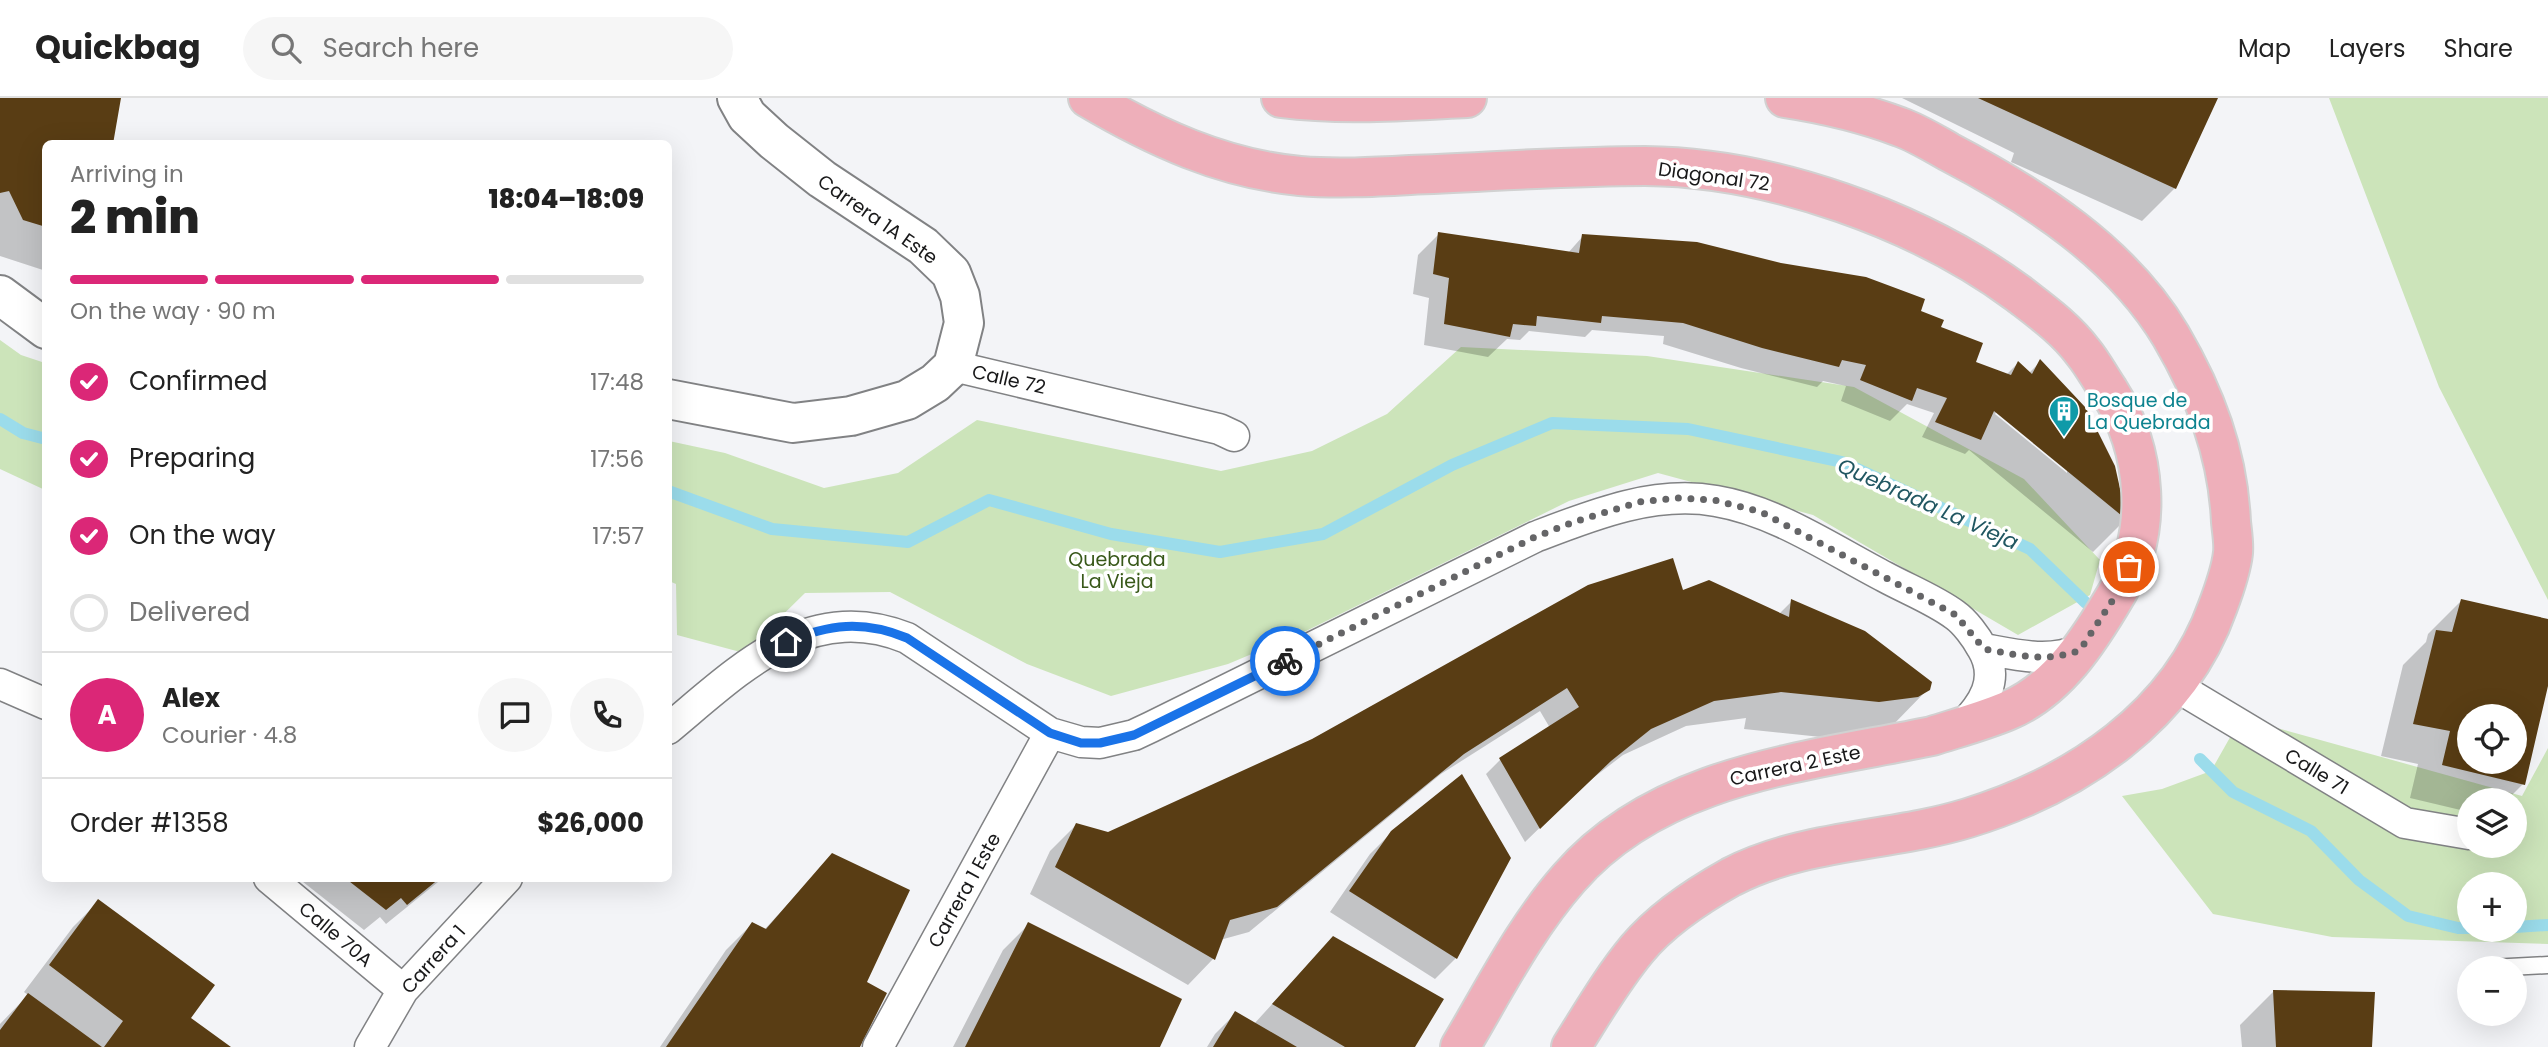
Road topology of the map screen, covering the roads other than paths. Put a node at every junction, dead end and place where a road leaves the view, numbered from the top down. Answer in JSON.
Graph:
{"nodes":[{"id":1,"x":737,"y":98,"type":"edge"},
{"id":2,"x":1088,"y":98,"type":"edge"},
{"id":3,"x":1281,"y":98,"type":"edge"},
{"id":4,"x":1467,"y":98,"type":"edge"},
{"id":5,"x":1785,"y":98,"type":"edge"},
{"id":6,"x":0,"y":295,"type":"edge"},
{"id":7,"x":42,"y":326,"type":"edge"},
{"id":8,"x":953,"y":366,"type":"junction"},
{"id":9,"x":672,"y":400,"type":"edge"},
{"id":10,"x":1234,"y":436,"type":"dead end"},
{"id":11,"x":2140,"y":521,"type":"joint"},
{"id":12,"x":1984,"y":649,"type":"junction"},
{"id":13,"x":2080,"y":650,"type":"junction"},
{"id":14,"x":2175,"y":682,"type":"junction"},
{"id":15,"x":0,"y":684,"type":"edge"},
{"id":16,"x":42,"y":702,"type":"edge"},
{"id":17,"x":672,"y":726,"type":"edge"},
{"id":18,"x":1961,"y":727,"type":"junction"},
{"id":19,"x":1050,"y":733,"type":"junction"},
{"id":20,"x":2457,"y":832,"type":"edge"},
{"id":21,"x":274,"y":882,"type":"edge"},
{"id":22,"x":503,"y":882,"type":"edge"},
{"id":23,"x":2548,"y":965,"type":"edge"},
{"id":24,"x":2527,"y":966,"type":"edge"},
{"id":25,"x":403,"y":990,"type":"junction"},
{"id":26,"x":370,"y":1047,"type":"edge"},
{"id":27,"x":878,"y":1047,"type":"edge"},
{"id":28,"x":1460,"y":1047,"type":"edge"},
{"id":29,"x":1571,"y":1047,"type":"edge"}],
"edges":[{"from":1,"to":8,"type":"street","name":"Carrera 1A Este"},
{"from":2,"to":11,"type":"main road","name":"Diagonal 72"},
{"from":3,"to":4,"type":"main road"},
{"from":5,"to":14,"type":"main road"},
{"from":6,"to":7,"type":"street"},
{"from":8,"to":9,"type":"street","name":"Calle 72"},
{"from":8,"to":10,"type":"street","name":"Calle 72"},
{"from":11,"to":13,"type":"main road","name":"Carrera 2 Este"},
{"from":12,"to":13,"type":"street"},
{"from":12,"to":18,"type":"street"},
{"from":12,"to":19,"type":"street"},
{"from":13,"to":18,"type":"main road","name":"Carrera 2 Este"},
{"from":14,"to":20,"type":"street","name":"Calle 71"},
{"from":14,"to":29,"type":"main road"},
{"from":15,"to":16,"type":"street"},
{"from":17,"to":19,"type":"street"},
{"from":18,"to":28,"type":"main road","name":"Carrera 2 Este"},
{"from":19,"to":27,"type":"street","name":"Carrera 1 Este"},
{"from":21,"to":25,"type":"street","name":"Calle 70A"},
{"from":22,"to":25,"type":"street","name":"Carrera 1"},
{"from":23,"to":24,"type":"lane"},
{"from":25,"to":26,"type":"street","name":"Carrera 1"}]}
